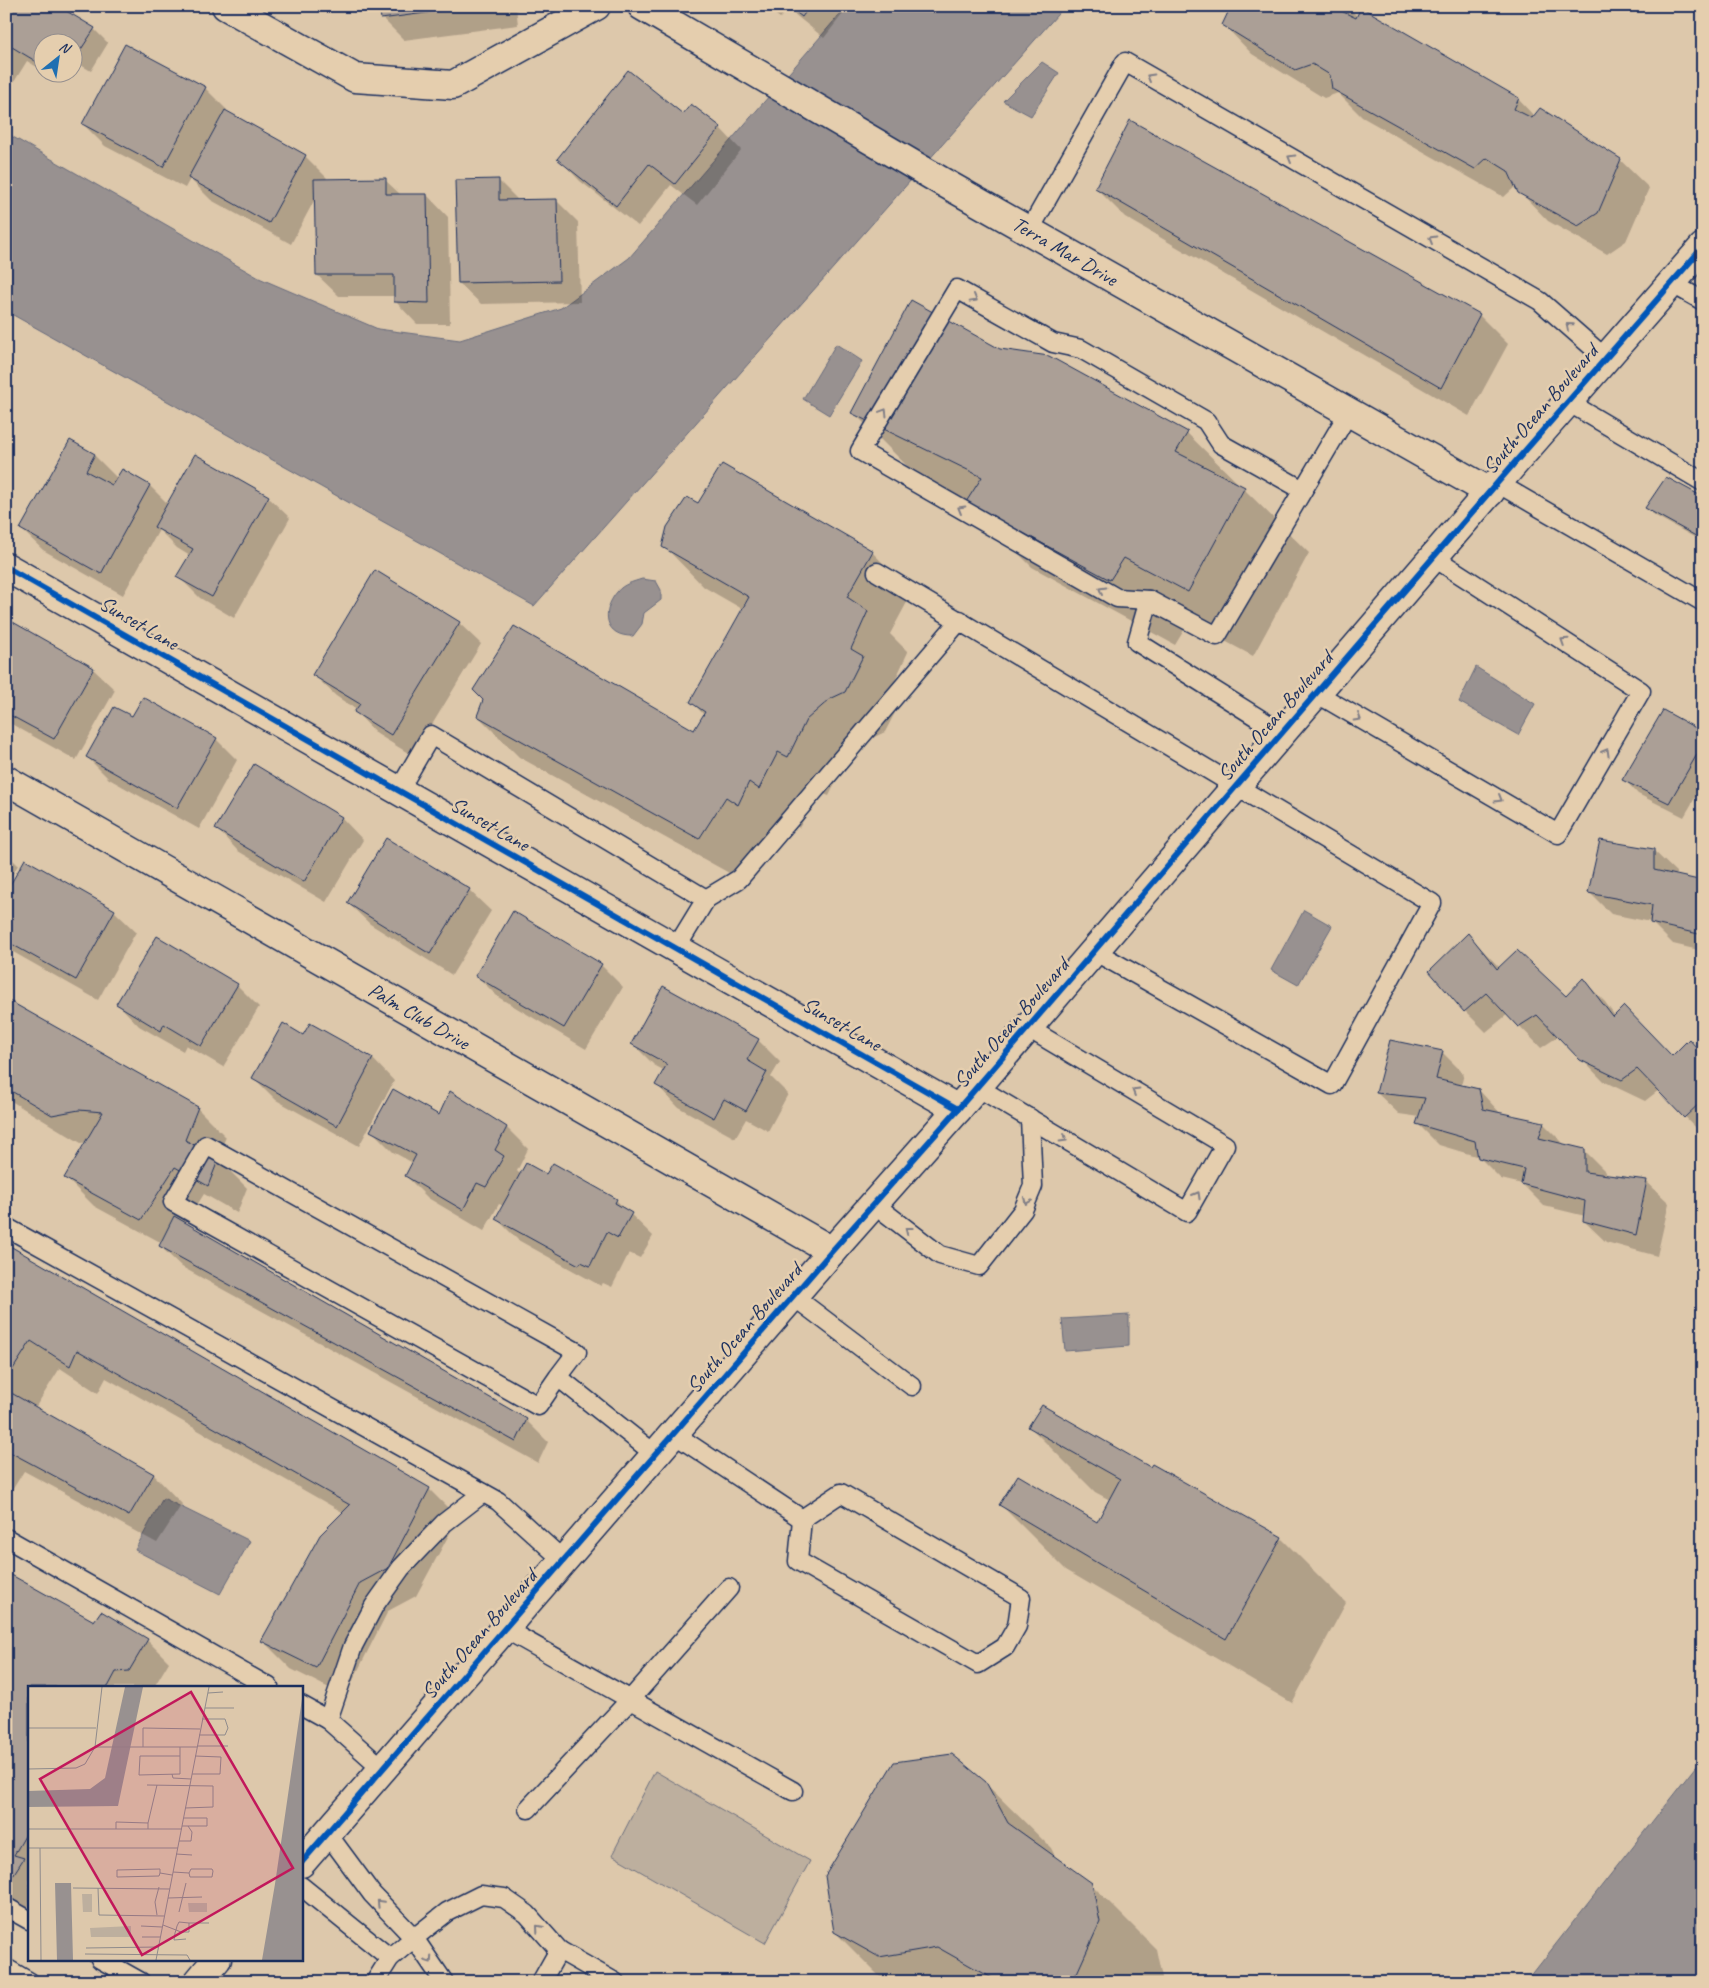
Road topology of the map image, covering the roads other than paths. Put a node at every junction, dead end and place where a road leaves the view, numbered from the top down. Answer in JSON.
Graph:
{"nodes":[{"id":1,"x":226,"y":6,"type":"edge"},
{"id":2,"x":596,"y":6,"type":"edge"},
{"id":3,"x":642,"y":6,"type":"edge"},
{"id":4,"x":1029,"y":231,"type":"junction"},
{"id":5,"x":1703,"y":247,"type":"edge"},
{"id":6,"x":1671,"y":283,"type":"junction"},
{"id":7,"x":1703,"y":301,"type":"edge"},
{"id":8,"x":1605,"y":358,"type":"junction"},
{"id":9,"x":1568,"y":402,"type":"junction"},
{"id":10,"x":1349,"y":412,"type":"junction"},
{"id":11,"x":1703,"y":482,"type":"edge"},
{"id":12,"x":1494,"y":487,"type":"junction"},
{"id":13,"x":1303,"y":490,"type":"junction"},
{"id":14,"x":1433,"y":557,"type":"junction"},
{"id":15,"x":6,"y":567,"type":"edge"},
{"id":16,"x":877,"y":572,"type":"dead end"},
{"id":17,"x":1149,"y":600,"type":"junction"},
{"id":18,"x":1703,"y":602,"type":"edge"},
{"id":19,"x":960,"y":620,"type":"junction"},
{"id":20,"x":1316,"y":693,"type":"junction"},
{"id":21,"x":1282,"y":733,"type":"junction"},
{"id":22,"x":6,"y":780,"type":"edge"},
{"id":23,"x":1237,"y":786,"type":"junction"},
{"id":24,"x":399,"y":790,"type":"junction"},
{"id":25,"x":706,"y":899,"type":"junction"},
{"id":26,"x":676,"y":948,"type":"junction"},
{"id":27,"x":1094,"y":951,"type":"junction"},
{"id":28,"x":1028,"y":1028,"type":"junction"},
{"id":29,"x":977,"y":1087,"type":"junction"},
{"id":30,"x":958,"y":1109,"type":"junction"},
{"id":31,"x":1030,"y":1118,"type":"junction"},
{"id":32,"x":874,"y":1204,"type":"junction"},
{"id":33,"x":6,"y":1227,"type":"edge"},
{"id":34,"x":832,"y":1251,"type":"junction"},
{"id":35,"x":793,"y":1296,"type":"junction"},
{"id":36,"x":558,"y":1377,"type":"junction"},
{"id":37,"x":912,"y":1386,"type":"dead end"},
{"id":38,"x":674,"y":1434,"type":"junction"},
{"id":39,"x":656,"y":1454,"type":"junction"},
{"id":40,"x":483,"y":1493,"type":"junction"},
{"id":41,"x":802,"y":1519,"type":"junction"},
{"id":42,"x":6,"y":1538,"type":"edge"},
{"id":43,"x":564,"y":1561,"type":"junction"},
{"id":44,"x":729,"y":1588,"type":"dead end"},
{"id":45,"x":505,"y":1629,"type":"junction"},
{"id":46,"x":267,"y":1686,"type":"edge"},
{"id":47,"x":630,"y":1700,"type":"junction"},
{"id":48,"x":302,"y":1706,"type":"edge"},
{"id":49,"x":328,"y":1720,"type":"junction"},
{"id":50,"x":383,"y":1769,"type":"junction"},
{"id":51,"x":793,"y":1791,"type":"dead end"},
{"id":52,"x":528,"y":1809,"type":"dead end"},
{"id":53,"x":311,"y":1845,"type":"edge"},
{"id":54,"x":302,"y":1887,"type":"edge"},
{"id":55,"x":6,"y":1907,"type":"edge"},
{"id":56,"x":28,"y":1919,"type":"edge"},
{"id":57,"x":414,"y":1938,"type":"junction"},
{"id":58,"x":559,"y":1950,"type":"junction"},
{"id":59,"x":390,"y":1958,"type":"junction"},
{"id":60,"x":102,"y":1960,"type":"edge"},
{"id":61,"x":216,"y":1960,"type":"edge"},
{"id":62,"x":6,"y":1968,"type":"edge"},
{"id":63,"x":30,"y":1982,"type":"edge"},
{"id":64,"x":141,"y":1982,"type":"edge"},
{"id":65,"x":198,"y":1982,"type":"edge"},
{"id":66,"x":375,"y":1982,"type":"edge"},
{"id":67,"x":444,"y":1982,"type":"edge"},
{"id":68,"x":540,"y":1982,"type":"edge"},
{"id":69,"x":615,"y":1982,"type":"edge"}],
"edges":[{"from":1,"to":2,"type":"street"},
{"from":3,"to":4,"type":"street","name":"Terra Mar Drive"},
{"from":8,"to":4,"type":"lane","one_way":true},
{"from":4,"to":10,"type":"street","name":"Terra Mar Drive"},
{"from":5,"to":6,"type":"street","name":"South Ocean Boulevard"},
{"from":6,"to":7,"type":"lane"},
{"from":6,"to":8,"type":"street","name":"South Ocean Boulevard"},
{"from":8,"to":9,"type":"street","name":"South Ocean Boulevard"},
{"from":9,"to":11,"type":"lane"},
{"from":9,"to":12,"type":"street","name":"South Ocean Boulevard"},
{"from":10,"to":12,"type":"street","name":"Terra Mar Drive"},
{"from":10,"to":13,"type":"lane"},
{"from":12,"to":14,"type":"street","name":"South Ocean Boulevard"},
{"from":12,"to":18,"type":"lane"},
{"from":13,"to":17,"type":"lane"},
{"from":17,"to":13,"type":"lane","one_way":true},
{"from":14,"to":20,"type":"street","name":"South Ocean Boulevard"},
{"from":20,"to":14,"type":"lane","one_way":true},
{"from":15,"to":24,"type":"street","name":"Sunset Lane"},
{"from":16,"to":19,"type":"lane"},
{"from":17,"to":21,"type":"lane"},
{"from":19,"to":23,"type":"lane"},
{"from":19,"to":25,"type":"lane"},
{"from":20,"to":21,"type":"street","name":"South Ocean Boulevard"},
{"from":21,"to":23,"type":"street","name":"South Ocean Boulevard"},
{"from":22,"to":34,"type":"street","name":"Palm Club Drive"},
{"from":23,"to":27,"type":"street","name":"South Ocean Boulevard"},
{"from":23,"to":27,"type":"lane"},
{"from":24,"to":25,"type":"lane"},
{"from":24,"to":26,"type":"street","name":"Sunset Lane"},
{"from":25,"to":26,"type":"lane"},
{"from":26,"to":30,"type":"street","name":"Sunset Lane"},
{"from":27,"to":28,"type":"street","name":"South Ocean Boulevard"},
{"from":28,"to":29,"type":"street","name":"South Ocean Boulevard"},
{"from":31,"to":28,"type":"lane","one_way":true},
{"from":29,"to":30,"type":"street","name":"South Ocean Boulevard"},
{"from":29,"to":31,"type":"lane"},
{"from":30,"to":32,"type":"street","name":"South Ocean Boulevard"},
{"from":31,"to":32,"type":"lane","one_way":true},
{"from":32,"to":34,"type":"street","name":"South Ocean Boulevard"},
{"from":33,"to":40,"type":"lane"},
{"from":34,"to":35,"type":"street","name":"South Ocean Boulevard"},
{"from":35,"to":37,"type":"lane"},
{"from":35,"to":38,"type":"street","name":"South Ocean Boulevard"},
{"from":36,"to":36,"type":"lane"},
{"from":36,"to":39,"type":"lane"},
{"from":38,"to":39,"type":"street","name":"South Ocean Boulevard"},
{"from":38,"to":41,"type":"lane"},
{"from":39,"to":43,"type":"street","name":"South Ocean Boulevard"},
{"from":40,"to":43,"type":"lane"},
{"from":40,"to":49,"type":"lane"},
{"from":41,"to":41,"type":"lane"},
{"from":42,"to":46,"type":"lane"},
{"from":43,"to":45,"type":"street","name":"South Ocean Boulevard"},
{"from":44,"to":47,"type":"lane"},
{"from":45,"to":47,"type":"lane"},
{"from":45,"to":50,"type":"street","name":"South Ocean Boulevard"},
{"from":47,"to":51,"type":"lane"},
{"from":47,"to":52,"type":"lane"},
{"from":48,"to":49,"type":"lane"},
{"from":49,"to":50,"type":"lane"},
{"from":50,"to":53,"type":"street","name":"South Ocean Boulevard"},
{"from":57,"to":53,"type":"lane","one_way":true},
{"from":54,"to":59,"type":"lane"},
{"from":55,"to":56,"type":"lane"},
{"from":58,"to":57,"type":"lane","one_way":true},
{"from":57,"to":59,"type":"lane"},
{"from":57,"to":67,"type":"lane","one_way":true},
{"from":58,"to":68,"type":"lane"},
{"from":58,"to":69,"type":"lane"},
{"from":59,"to":66,"type":"lane"},
{"from":60,"to":64,"type":"lane"},
{"from":61,"to":65,"type":"street"},
{"from":62,"to":63,"type":"lane"}]}
